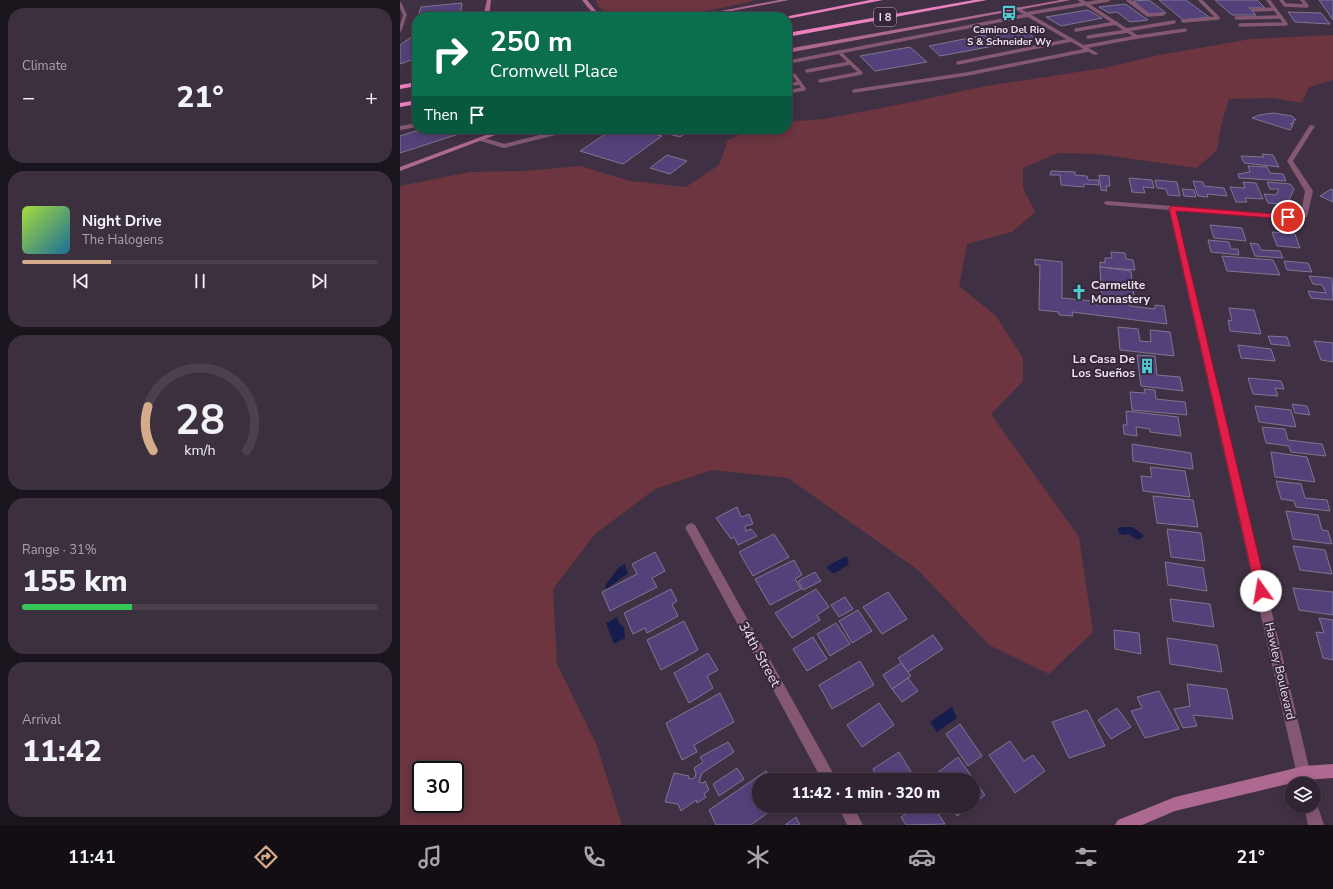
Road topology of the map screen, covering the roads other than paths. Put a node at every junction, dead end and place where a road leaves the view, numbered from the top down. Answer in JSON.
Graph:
{"nodes":[{"id":1,"x":489,"y":0,"type":"edge"},
{"id":2,"x":584,"y":0,"type":"edge"},
{"id":3,"x":787,"y":0,"type":"edge"},
{"id":4,"x":880,"y":0,"type":"edge"},
{"id":5,"x":984,"y":0,"type":"edge"},
{"id":6,"x":1069,"y":0,"type":"edge"},
{"id":7,"x":1080,"y":0,"type":"edge"},
{"id":8,"x":1108,"y":0,"type":"edge"},
{"id":9,"x":1128,"y":0,"type":"edge"},
{"id":10,"x":1200,"y":0,"type":"edge"},
{"id":11,"x":1268,"y":0,"type":"edge"},
{"id":12,"x":1282,"y":0,"type":"edge"},
{"id":13,"x":1302,"y":0,"type":"edge"},
{"id":14,"x":1085,"y":3,"type":"junction"},
{"id":15,"x":400,"y":4,"type":"edge"},
{"id":16,"x":1016,"y":8,"type":"junction"},
{"id":17,"x":1275,"y":9,"type":"junction"},
{"id":18,"x":1253,"y":10,"type":"dead end"},
{"id":19,"x":487,"y":12,"type":"edge"},
{"id":20,"x":594,"y":12,"type":"edge"},
{"id":21,"x":720,"y":12,"type":"edge"},
{"id":22,"x":404,"y":13,"type":"junction"},
{"id":23,"x":400,"y":14,"type":"edge"},
{"id":24,"x":1026,"y":14,"type":"junction"},
{"id":25,"x":1163,"y":14,"type":"dead end"},
{"id":26,"x":792,"y":16,"type":"edge"},
{"id":27,"x":1281,"y":17,"type":"junction"},
{"id":28,"x":1236,"y":18,"type":"dead end"},
{"id":29,"x":1183,"y":21,"type":"dead end"},
{"id":30,"x":401,"y":22,"type":"edge"},
{"id":31,"x":1174,"y":22,"type":"dead end"},
{"id":32,"x":1116,"y":23,"type":"junction"},
{"id":33,"x":1240,"y":25,"type":"dead end"},
{"id":34,"x":908,"y":28,"type":"junction"},
{"id":35,"x":400,"y":29,"type":"edge"},
{"id":36,"x":1076,"y":30,"type":"dead end"},
{"id":37,"x":1127,"y":30,"type":"junction"},
{"id":38,"x":1185,"y":30,"type":"dead end"},
{"id":39,"x":792,"y":34,"type":"edge"},
{"id":40,"x":918,"y":36,"type":"junction"},
{"id":41,"x":1137,"y":36,"type":"junction"},
{"id":42,"x":1088,"y":38,"type":"dead end"},
{"id":43,"x":1071,"y":40,"type":"junction"},
{"id":44,"x":1086,"y":48,"type":"junction"},
{"id":45,"x":792,"y":50,"type":"edge"},
{"id":46,"x":838,"y":52,"type":"junction"},
{"id":47,"x":1096,"y":54,"type":"dead end"},
{"id":48,"x":794,"y":61,"type":"dead end"},
{"id":49,"x":850,"y":63,"type":"junction"},
{"id":50,"x":958,"y":63,"type":"dead end"},
{"id":51,"x":807,"y":71,"type":"dead end"},
{"id":52,"x":792,"y":74,"type":"edge"},
{"id":53,"x":820,"y":81,"type":"dead end"},
{"id":54,"x":800,"y":83,"type":"junction"},
{"id":55,"x":792,"y":84,"type":"edge"},
{"id":56,"x":412,"y":85,"type":"edge"},
{"id":57,"x":400,"y":87,"type":"edge"},
{"id":58,"x":792,"y":91,"type":"edge"},
{"id":59,"x":854,"y":91,"type":"dead end"},
{"id":60,"x":412,"y":103,"type":"edge"},
{"id":61,"x":400,"y":105,"type":"edge"},
{"id":62,"x":412,"y":126,"type":"edge"},
{"id":63,"x":1312,"y":126,"type":"dead end"},
{"id":64,"x":400,"y":128,"type":"edge"},
{"id":65,"x":494,"y":134,"type":"edge"},
{"id":66,"x":551,"y":134,"type":"edge"},
{"id":67,"x":481,"y":139,"type":"junction"},
{"id":68,"x":400,"y":169,"type":"edge"},
{"id":69,"x":1107,"y":203,"type":"dead end"},
{"id":70,"x":1172,"y":208,"type":"junction"},
{"id":71,"x":691,"y":528,"type":"dead end"},
{"id":72,"x":1333,"y":771,"type":"edge"},
{"id":73,"x":826,"y":773,"type":"edge"},
{"id":74,"x":1305,"y":777,"type":"edge"},
{"id":75,"x":1309,"y":777,"type":"edge"},
{"id":76,"x":1285,"y":782,"type":"edge"},
{"id":77,"x":849,"y":813,"type":"edge"},
{"id":78,"x":1313,"y":813,"type":"edge"},
{"id":79,"x":855,"y":825,"type":"edge"},
{"id":80,"x":1123,"y":825,"type":"edge"},
{"id":81,"x":1316,"y":825,"type":"edge"}],
"edges":[{"from":1,"to":19,"type":"street"},
{"from":2,"to":20,"type":"street"},
{"from":3,"to":21,"type":"street"},
{"from":4,"to":26,"type":"highway","number":"I 8"},
{"from":5,"to":39,"type":"highway","number":"I 8"},
{"from":6,"to":16,"type":"street"},
{"from":7,"to":14,"type":"lane"},
{"from":8,"to":14,"type":"lane"},
{"from":9,"to":25,"type":"lane"},
{"from":10,"to":29,"type":"lane"},
{"from":11,"to":17,"type":"lane"},
{"from":12,"to":13,"type":"lane"},
{"from":14,"to":24,"type":"lane"},
{"from":14,"to":32,"type":"lane"},
{"from":15,"to":22,"type":"lane"},
{"from":16,"to":24,"type":"street"},
{"from":16,"to":34,"type":"street"},
{"from":17,"to":18,"type":"lane"},
{"from":17,"to":27,"type":"lane"},
{"from":22,"to":23,"type":"lane"},
{"from":22,"to":30,"type":"lane"},
{"from":24,"to":40,"type":"lane"},
{"from":24,"to":43,"type":"street"},
{"from":27,"to":28,"type":"lane"},
{"from":27,"to":33,"type":"lane"},
{"from":30,"to":35,"type":"lane"},
{"from":31,"to":37,"type":"lane"},
{"from":32,"to":36,"type":"lane"},
{"from":32,"to":37,"type":"lane"},
{"from":34,"to":40,"type":"lane"},
{"from":34,"to":45,"type":"street"},
{"from":37,"to":41,"type":"lane"},
{"from":37,"to":42,"type":"lane"},
{"from":38,"to":41,"type":"lane"},
{"from":40,"to":46,"type":"lane"},
{"from":41,"to":44,"type":"lane"},
{"from":43,"to":44,"type":"street"},
{"from":43,"to":50,"type":"lane"},
{"from":44,"to":47,"type":"street"},
{"from":44,"to":59,"type":"lane"},
{"from":46,"to":48,"type":"lane"},
{"from":46,"to":49,"type":"lane"},
{"from":49,"to":51,"type":"lane"},
{"from":49,"to":53,"type":"lane"},
{"from":52,"to":54,"type":"lane"},
{"from":54,"to":55,"type":"lane"},
{"from":54,"to":58,"type":"lane"},
{"from":56,"to":57,"type":"highway"},
{"from":60,"to":61,"type":"highway"},
{"from":62,"to":64,"type":"lane"},
{"from":63,"to":70,"type":"street"},
{"from":65,"to":67,"type":"street"},
{"from":66,"to":67,"type":"lane"},
{"from":67,"to":68,"type":"street"},
{"from":69,"to":70,"type":"street"},
{"from":70,"to":74,"type":"street","name":"Hawley Boulevard"},
{"from":71,"to":73,"type":"street","name":"34th Street"},
{"from":72,"to":75,"type":"street"},
{"from":76,"to":80,"type":"street"},
{"from":77,"to":79,"type":"street"},
{"from":78,"to":81,"type":"street"}]}
